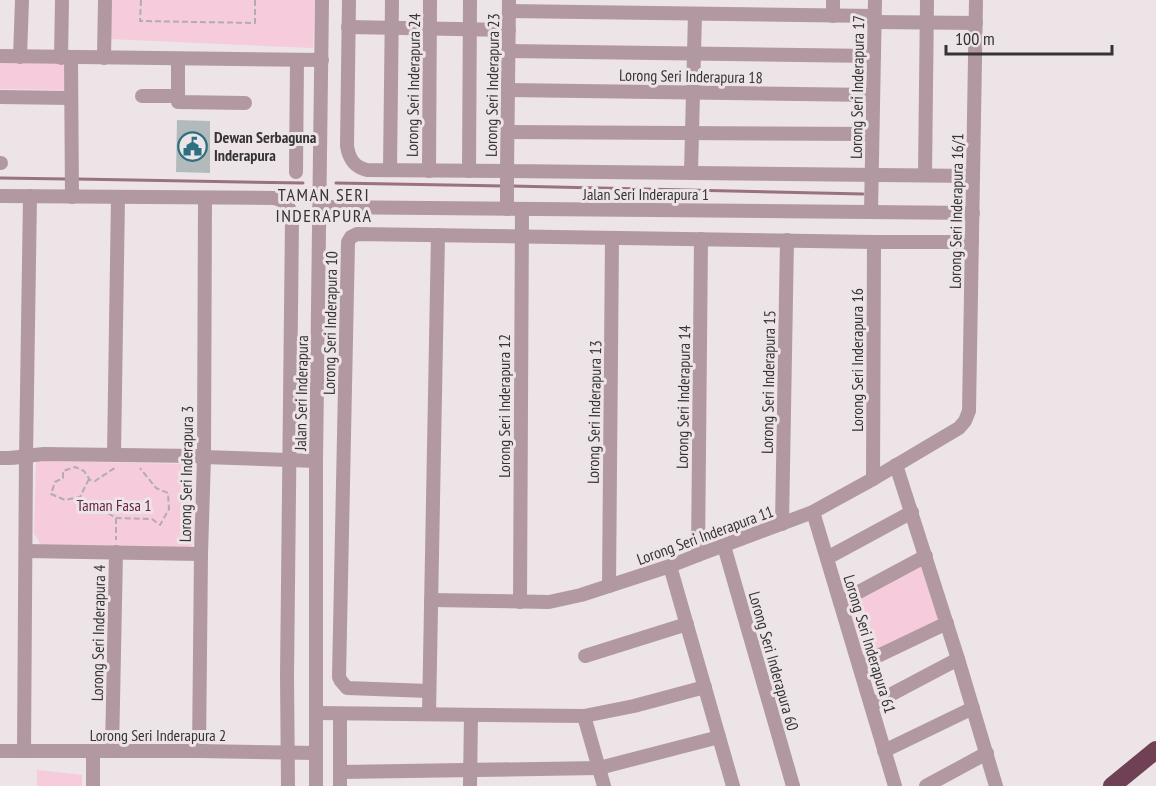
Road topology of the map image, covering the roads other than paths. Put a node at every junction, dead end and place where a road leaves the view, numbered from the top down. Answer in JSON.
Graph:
{"nodes":[{"id":1,"x":21,"y":0,"type":"edge"},
{"id":2,"x":63,"y":0,"type":"edge"},
{"id":3,"x":105,"y":0,"type":"edge"},
{"id":4,"x":322,"y":0,"type":"edge"},
{"id":5,"x":349,"y":0,"type":"edge"},
{"id":6,"x":392,"y":0,"type":"edge"},
{"id":7,"x":430,"y":0,"type":"edge"},
{"id":8,"x":470,"y":0,"type":"edge"},
{"id":9,"x":792,"y":0,"type":"edge"},
{"id":10,"x":833,"y":0,"type":"edge"},
{"id":11,"x":875,"y":0,"type":"edge"},
{"id":12,"x":927,"y":0,"type":"edge"},
{"id":13,"x":976,"y":0,"type":"edge"},
{"id":14,"x":509,"y":5,"type":"edge"},
{"id":15,"x":713,"y":7,"type":"edge"},
{"id":16,"x":752,"y":7,"type":"edge"},
{"id":17,"x":695,"y":14,"type":"junction"},
{"id":18,"x":791,"y":15,"type":"junction"},
{"id":19,"x":833,"y":15,"type":"junction"},
{"id":20,"x":874,"y":19,"type":"junction"},
{"id":21,"x":927,"y":23,"type":"junction"},
{"id":22,"x":976,"y":23,"type":"junction"},
{"id":23,"x":348,"y":27,"type":"junction"},
{"id":24,"x":391,"y":28,"type":"junction"},
{"id":25,"x":430,"y":29,"type":"junction"},
{"id":26,"x":470,"y":29,"type":"junction"},
{"id":27,"x":509,"y":30,"type":"junction"},
{"id":28,"x":509,"y":51,"type":"junction"},
{"id":29,"x":694,"y":53,"type":"junction"},
{"id":30,"x":874,"y":56,"type":"junction"},
{"id":31,"x":0,"y":57,"type":"edge"},
{"id":32,"x":20,"y":57,"type":"junction"},
{"id":33,"x":66,"y":58,"type":"junction"},
{"id":34,"x":104,"y":58,"type":"junction"},
{"id":35,"x":178,"y":59,"type":"junction"},
{"id":36,"x":297,"y":60,"type":"junction"},
{"id":37,"x":322,"y":60,"type":"junction"},
{"id":38,"x":508,"y":90,"type":"junction"},
{"id":39,"x":693,"y":93,"type":"junction"},
{"id":40,"x":873,"y":95,"type":"junction"},
{"id":41,"x":142,"y":96,"type":"dead end"},
{"id":42,"x":177,"y":96,"type":"junction"},
{"id":43,"x":0,"y":97,"type":"edge"},
{"id":44,"x":71,"y":98,"type":"junction"},
{"id":45,"x":244,"y":103,"type":"dead end"},
{"id":46,"x":508,"y":132,"type":"junction"},
{"id":47,"x":692,"y":132,"type":"junction"},
{"id":48,"x":872,"y":134,"type":"junction"},
{"id":49,"x":390,"y":170,"type":"junction"},
{"id":50,"x":429,"y":171,"type":"junction"},
{"id":51,"x":469,"y":171,"type":"junction"},
{"id":52,"x":296,"y":172,"type":"dead end"},
{"id":53,"x":691,"y":172,"type":"junction"},
{"id":54,"x":872,"y":174,"type":"junction"},
{"id":55,"x":925,"y":175,"type":"junction"},
{"id":56,"x":507,"y":176,"type":"junction"},
{"id":57,"x":973,"y":176,"type":"junction"},
{"id":58,"x":72,"y":187,"type":"junction"},
{"id":59,"x":0,"y":196,"type":"edge"},
{"id":60,"x":30,"y":196,"type":"junction"},
{"id":61,"x":118,"y":197,"type":"junction"},
{"id":62,"x":205,"y":198,"type":"junction"},
{"id":63,"x":507,"y":204,"type":"junction"},
{"id":64,"x":320,"y":207,"type":"junction"},
{"id":65,"x":522,"y":210,"type":"junction"},
{"id":66,"x":871,"y":212,"type":"junction"},
{"id":67,"x":973,"y":213,"type":"junction"},
{"id":68,"x":438,"y":235,"type":"junction"},
{"id":69,"x":522,"y":237,"type":"junction"},
{"id":70,"x":612,"y":238,"type":"junction"},
{"id":71,"x":701,"y":239,"type":"junction"},
{"id":72,"x":788,"y":240,"type":"junction"},
{"id":73,"x":874,"y":242,"type":"junction"},
{"id":74,"x":972,"y":242,"type":"junction"},
{"id":75,"x":966,"y":421,"type":"joint"},
{"id":76,"x":26,"y":457,"type":"junction"},
{"id":77,"x":204,"y":457,"type":"junction"},
{"id":78,"x":0,"y":458,"type":"edge"},
{"id":79,"x":117,"y":460,"type":"junction"},
{"id":80,"x":289,"y":461,"type":"junction"},
{"id":81,"x":316,"y":461,"type":"junction"},
{"id":82,"x":896,"y":465,"type":"junction"},
{"id":83,"x":873,"y":479,"type":"junction"},
{"id":84,"x":813,"y":512,"type":"junction"},
{"id":85,"x":912,"y":512,"type":"junction"},
{"id":86,"x":782,"y":524,"type":"junction"},
{"id":87,"x":724,"y":546,"type":"junction"},
{"id":88,"x":26,"y":551,"type":"junction"},
{"id":89,"x":116,"y":552,"type":"junction"},
{"id":90,"x":201,"y":554,"type":"junction"},
{"id":91,"x":698,"y":555,"type":"junction"},
{"id":92,"x":926,"y":556,"type":"junction"},
{"id":93,"x":827,"y":558,"type":"junction"},
{"id":94,"x":670,"y":566,"type":"junction"},
{"id":95,"x":609,"y":586,"type":"junction"},
{"id":96,"x":431,"y":600,"type":"junction"},
{"id":97,"x":520,"y":602,"type":"junction"},
{"id":98,"x":840,"y":602,"type":"junction"},
{"id":99,"x":947,"y":623,"type":"junction"},
{"id":100,"x":687,"y":624,"type":"junction"},
{"id":101,"x":585,"y":656,"type":"dead end"},
{"id":102,"x":958,"y":659,"type":"junction"},
{"id":103,"x":859,"y":665,"type":"junction"},
{"id":104,"x":705,"y":687,"type":"junction"},
{"id":105,"x":429,"y":691,"type":"junction"},
{"id":106,"x":871,"y":705,"type":"junction"},
{"id":107,"x":973,"y":708,"type":"junction"},
{"id":108,"x":317,"y":713,"type":"junction"},
{"id":109,"x":340,"y":714,"type":"junction"},
{"id":110,"x":429,"y":714,"type":"junction"},
{"id":111,"x":471,"y":715,"type":"junction"},
{"id":112,"x":584,"y":716,"type":"junction"},
{"id":113,"x":719,"y":737,"type":"junction"},
{"id":114,"x":1156,"y":750,"type":"edge"},
{"id":115,"x":0,"y":751,"type":"edge"},
{"id":116,"x":24,"y":751,"type":"junction"},
{"id":117,"x":93,"y":751,"type":"junction"},
{"id":118,"x":112,"y":751,"type":"junction"},
{"id":119,"x":199,"y":751,"type":"junction"},
{"id":120,"x":884,"y":751,"type":"junction"},
{"id":121,"x":287,"y":753,"type":"junction"},
{"id":122,"x":316,"y":753,"type":"junction"},
{"id":123,"x":987,"y":753,"type":"junction"},
{"id":124,"x":599,"y":768,"type":"junction"},
{"id":125,"x":470,"y":770,"type":"junction"},
{"id":126,"x":340,"y":779,"type":"edge"},
{"id":127,"x":93,"y":786,"type":"edge"},
{"id":128,"x":288,"y":786,"type":"edge"},
{"id":129,"x":316,"y":786,"type":"edge"},
{"id":130,"x":470,"y":786,"type":"edge"},
{"id":131,"x":604,"y":786,"type":"edge"},
{"id":132,"x":731,"y":786,"type":"edge"},
{"id":133,"x":793,"y":786,"type":"edge"},
{"id":134,"x":895,"y":786,"type":"edge"},
{"id":135,"x":926,"y":786,"type":"edge"},
{"id":136,"x":996,"y":786,"type":"edge"},
{"id":137,"x":1112,"y":786,"type":"edge"}],
"edges":[{"from":1,"to":32,"type":"street"},
{"from":2,"to":33,"type":"street"},
{"from":3,"to":34,"type":"street"},
{"from":4,"to":37,"type":"street","name":"Jalan Seri Inderapura"},
{"from":5,"to":23,"type":"street"},
{"from":6,"to":24,"type":"street"},
{"from":7,"to":25,"type":"street","name":"Lorong Seri Inderapura 24"},
{"from":8,"to":26,"type":"street"},
{"from":9,"to":18,"type":"street"},
{"from":10,"to":19,"type":"street"},
{"from":11,"to":20,"type":"street","name":"Lorong Seri Inderapura 17"},
{"from":12,"to":21,"type":"street"},
{"from":13,"to":22,"type":"street","name":"Lorong Seri Inderapura 16/1"},
{"from":14,"to":17,"type":"street"},
{"from":14,"to":27,"type":"street","name":"Lorong Seri Inderapura 23"},
{"from":15,"to":16,"type":"street"},
{"from":15,"to":17,"type":"street"},
{"from":16,"to":18,"type":"street"},
{"from":17,"to":29,"type":"street"},
{"from":18,"to":19,"type":"street"},
{"from":19,"to":20,"type":"street"},
{"from":20,"to":21,"type":"street"},
{"from":20,"to":30,"type":"street","name":"Lorong Seri Inderapura 17"},
{"from":21,"to":22,"type":"street"},
{"from":21,"to":55,"type":"street"},
{"from":22,"to":57,"type":"street","name":"Lorong Seri Inderapura 16/1"},
{"from":23,"to":24,"type":"street"},
{"from":23,"to":49,"type":"street"},
{"from":24,"to":25,"type":"street"},
{"from":24,"to":49,"type":"street"},
{"from":25,"to":26,"type":"street"},
{"from":25,"to":50,"type":"street","name":"Lorong Seri Inderapura 24"},
{"from":26,"to":27,"type":"street"},
{"from":26,"to":51,"type":"street"},
{"from":27,"to":28,"type":"street","name":"Lorong Seri Inderapura 23"},
{"from":28,"to":29,"type":"street"},
{"from":28,"to":38,"type":"street","name":"Lorong Seri Inderapura 23"},
{"from":29,"to":30,"type":"street"},
{"from":29,"to":39,"type":"street"},
{"from":30,"to":40,"type":"street","name":"Lorong Seri Inderapura 17"},
{"from":31,"to":32,"type":"street"},
{"from":32,"to":33,"type":"street"},
{"from":33,"to":34,"type":"street"},
{"from":33,"to":44,"type":"street"},
{"from":34,"to":35,"type":"street"},
{"from":35,"to":36,"type":"street"},
{"from":35,"to":42,"type":"street"},
{"from":36,"to":37,"type":"street"},
{"from":36,"to":52,"type":"street"},
{"from":37,"to":64,"type":"street","name":"Jalan Seri Inderapura"},
{"from":38,"to":39,"type":"street","name":"Lorong Seri Inderapura 18"},
{"from":38,"to":46,"type":"street","name":"Lorong Seri Inderapura 23"},
{"from":39,"to":40,"type":"street","name":"Lorong Seri Inderapura 18"},
{"from":39,"to":47,"type":"street"},
{"from":40,"to":48,"type":"street","name":"Lorong Seri Inderapura 17"},
{"from":41,"to":42,"type":"street"},
{"from":42,"to":45,"type":"street"},
{"from":43,"to":44,"type":"street"},
{"from":44,"to":58,"type":"street"},
{"from":46,"to":47,"type":"street"},
{"from":46,"to":56,"type":"street","name":"Lorong Seri Inderapura 23"},
{"from":47,"to":48,"type":"street"},
{"from":47,"to":53,"type":"street"},
{"from":48,"to":54,"type":"street","name":"Lorong Seri Inderapura 17"},
{"from":49,"to":50,"type":"street"},
{"from":50,"to":51,"type":"street"},
{"from":51,"to":56,"type":"street"},
{"from":53,"to":54,"type":"street"},
{"from":53,"to":56,"type":"street"},
{"from":54,"to":55,"type":"street"},
{"from":54,"to":66,"type":"street","name":"Lorong Seri Inderapura 17"},
{"from":55,"to":57,"type":"street"},
{"from":56,"to":63,"type":"street","name":"Lorong Seri Inderapura 23"},
{"from":57,"to":67,"type":"street","name":"Lorong Seri Inderapura 16/1"},
{"from":58,"to":60,"type":"street"},
{"from":58,"to":61,"type":"street"},
{"from":59,"to":60,"type":"street"},
{"from":60,"to":76,"type":"street"},
{"from":61,"to":62,"type":"street"},
{"from":61,"to":79,"type":"street"},
{"from":62,"to":77,"type":"street","name":"Lorong Seri Inderapura 3"},
{"from":62,"to":80,"type":"street"},
{"from":63,"to":64,"type":"street","name":"Jalan Seri Inderapura 1"},
{"from":63,"to":65,"type":"street","name":"Jalan Seri Inderapura 1"},
{"from":64,"to":81,"type":"street","name":"Jalan Seri Inderapura"},
{"from":65,"to":66,"type":"street","name":"Jalan Seri Inderapura 1"},
{"from":65,"to":69,"type":"street","name":"Lorong Seri Inderapura 12"},
{"from":66,"to":67,"type":"street","name":"Jalan Seri Inderapura 1"},
{"from":67,"to":74,"type":"street","name":"Lorong Seri Inderapura 16/1"},
{"from":68,"to":69,"type":"street"},
{"from":68,"to":96,"type":"street"},
{"from":68,"to":105,"type":"street","name":"Lorong Seri Inderapura 10"},
{"from":69,"to":70,"type":"street"},
{"from":69,"to":97,"type":"street","name":"Lorong Seri Inderapura 12"},
{"from":70,"to":71,"type":"street"},
{"from":70,"to":95,"type":"street","name":"Lorong Seri Inderapura 13"},
{"from":71,"to":72,"type":"street"},
{"from":71,"to":91,"type":"street","name":"Lorong Seri Inderapura 14"},
{"from":72,"to":73,"type":"street"},
{"from":72,"to":86,"type":"street","name":"Lorong Seri Inderapura 15"},
{"from":73,"to":74,"type":"street"},
{"from":73,"to":83,"type":"street","name":"Lorong Seri Inderapura 16"},
{"from":74,"to":75,"type":"street","name":"Lorong Seri Inderapura 16/1"},
{"from":75,"to":82,"type":"street","name":"Lorong Seri Inderapura 11"},
{"from":76,"to":78,"type":"street"},
{"from":76,"to":79,"type":"street"},
{"from":76,"to":88,"type":"street"},
{"from":77,"to":79,"type":"street"},
{"from":77,"to":80,"type":"street"},
{"from":77,"to":90,"type":"street","name":"Lorong Seri Inderapura 3"},
{"from":80,"to":81,"type":"street"},
{"from":80,"to":121,"type":"street"},
{"from":81,"to":108,"type":"street","name":"Jalan Seri Inderapura"},
{"from":82,"to":83,"type":"street","name":"Lorong Seri Inderapura 11"},
{"from":82,"to":85,"type":"street"},
{"from":83,"to":84,"type":"street","name":"Lorong Seri Inderapura 11"},
{"from":84,"to":86,"type":"street","name":"Lorong Seri Inderapura 11"},
{"from":84,"to":93,"type":"street","name":"Lorong Seri Inderapura 61"},
{"from":85,"to":92,"type":"street"},
{"from":85,"to":93,"type":"street"},
{"from":86,"to":87,"type":"street","name":"Lorong Seri Inderapura 11"},
{"from":87,"to":91,"type":"street","name":"Lorong Seri Inderapura 11"},
{"from":87,"to":133,"type":"street","name":"Lorong Seri Inderapura 60"},
{"from":88,"to":89,"type":"street"},
{"from":88,"to":116,"type":"street"},
{"from":89,"to":90,"type":"street"},
{"from":89,"to":118,"type":"street","name":"Lorong Seri Inderapura 4"},
{"from":90,"to":119,"type":"street","name":"Lorong Seri Inderapura 3"},
{"from":91,"to":94,"type":"street","name":"Lorong Seri Inderapura 11"},
{"from":92,"to":98,"type":"street"},
{"from":92,"to":99,"type":"street"},
{"from":93,"to":98,"type":"street","name":"Lorong Seri Inderapura 61"},
{"from":94,"to":95,"type":"street","name":"Lorong Seri Inderapura 11"},
{"from":94,"to":100,"type":"street"},
{"from":95,"to":97,"type":"street","name":"Lorong Seri Inderapura 11"},
{"from":96,"to":97,"type":"street","name":"Lorong Seri Inderapura 11"},
{"from":96,"to":105,"type":"street"},
{"from":98,"to":103,"type":"street","name":"Lorong Seri Inderapura 61"},
{"from":99,"to":102,"type":"street"},
{"from":99,"to":103,"type":"street"},
{"from":100,"to":101,"type":"street"},
{"from":100,"to":104,"type":"street"},
{"from":102,"to":106,"type":"street"},
{"from":102,"to":107,"type":"street"},
{"from":103,"to":106,"type":"street","name":"Lorong Seri Inderapura 61"},
{"from":104,"to":112,"type":"street"},
{"from":104,"to":113,"type":"street"},
{"from":105,"to":110,"type":"street"},
{"from":106,"to":120,"type":"street","name":"Lorong Seri Inderapura 61"},
{"from":107,"to":120,"type":"street"},
{"from":107,"to":123,"type":"street"},
{"from":108,"to":109,"type":"street"},
{"from":108,"to":122,"type":"street","name":"Jalan Seri Inderapura"},
{"from":109,"to":110,"type":"street"},
{"from":109,"to":126,"type":"street"},
{"from":110,"to":111,"type":"street"},
{"from":111,"to":112,"type":"street"},
{"from":111,"to":125,"type":"street"},
{"from":112,"to":124,"type":"street"},
{"from":113,"to":124,"type":"street"},
{"from":113,"to":132,"type":"street"},
{"from":114,"to":137,"type":"highway"},
{"from":115,"to":116,"type":"street","name":"Lorong Seri Inderapura 2"},
{"from":116,"to":117,"type":"street","name":"Lorong Seri Inderapura 2"},
{"from":117,"to":118,"type":"street","name":"Lorong Seri Inderapura 2"},
{"from":117,"to":127,"type":"street"},
{"from":118,"to":119,"type":"street","name":"Lorong Seri Inderapura 2"},
{"from":119,"to":121,"type":"street","name":"Lorong Seri Inderapura 2"},
{"from":120,"to":134,"type":"street","name":"Lorong Seri Inderapura 61"},
{"from":121,"to":122,"type":"street","name":"Lorong Seri Inderapura 2"},
{"from":121,"to":128,"type":"street"},
{"from":122,"to":129,"type":"street","name":"Jalan Seri Inderapura"},
{"from":123,"to":135,"type":"street"},
{"from":123,"to":136,"type":"street"},
{"from":124,"to":125,"type":"street"},
{"from":124,"to":131,"type":"street"},
{"from":125,"to":126,"type":"street"},
{"from":125,"to":130,"type":"street"}]}
